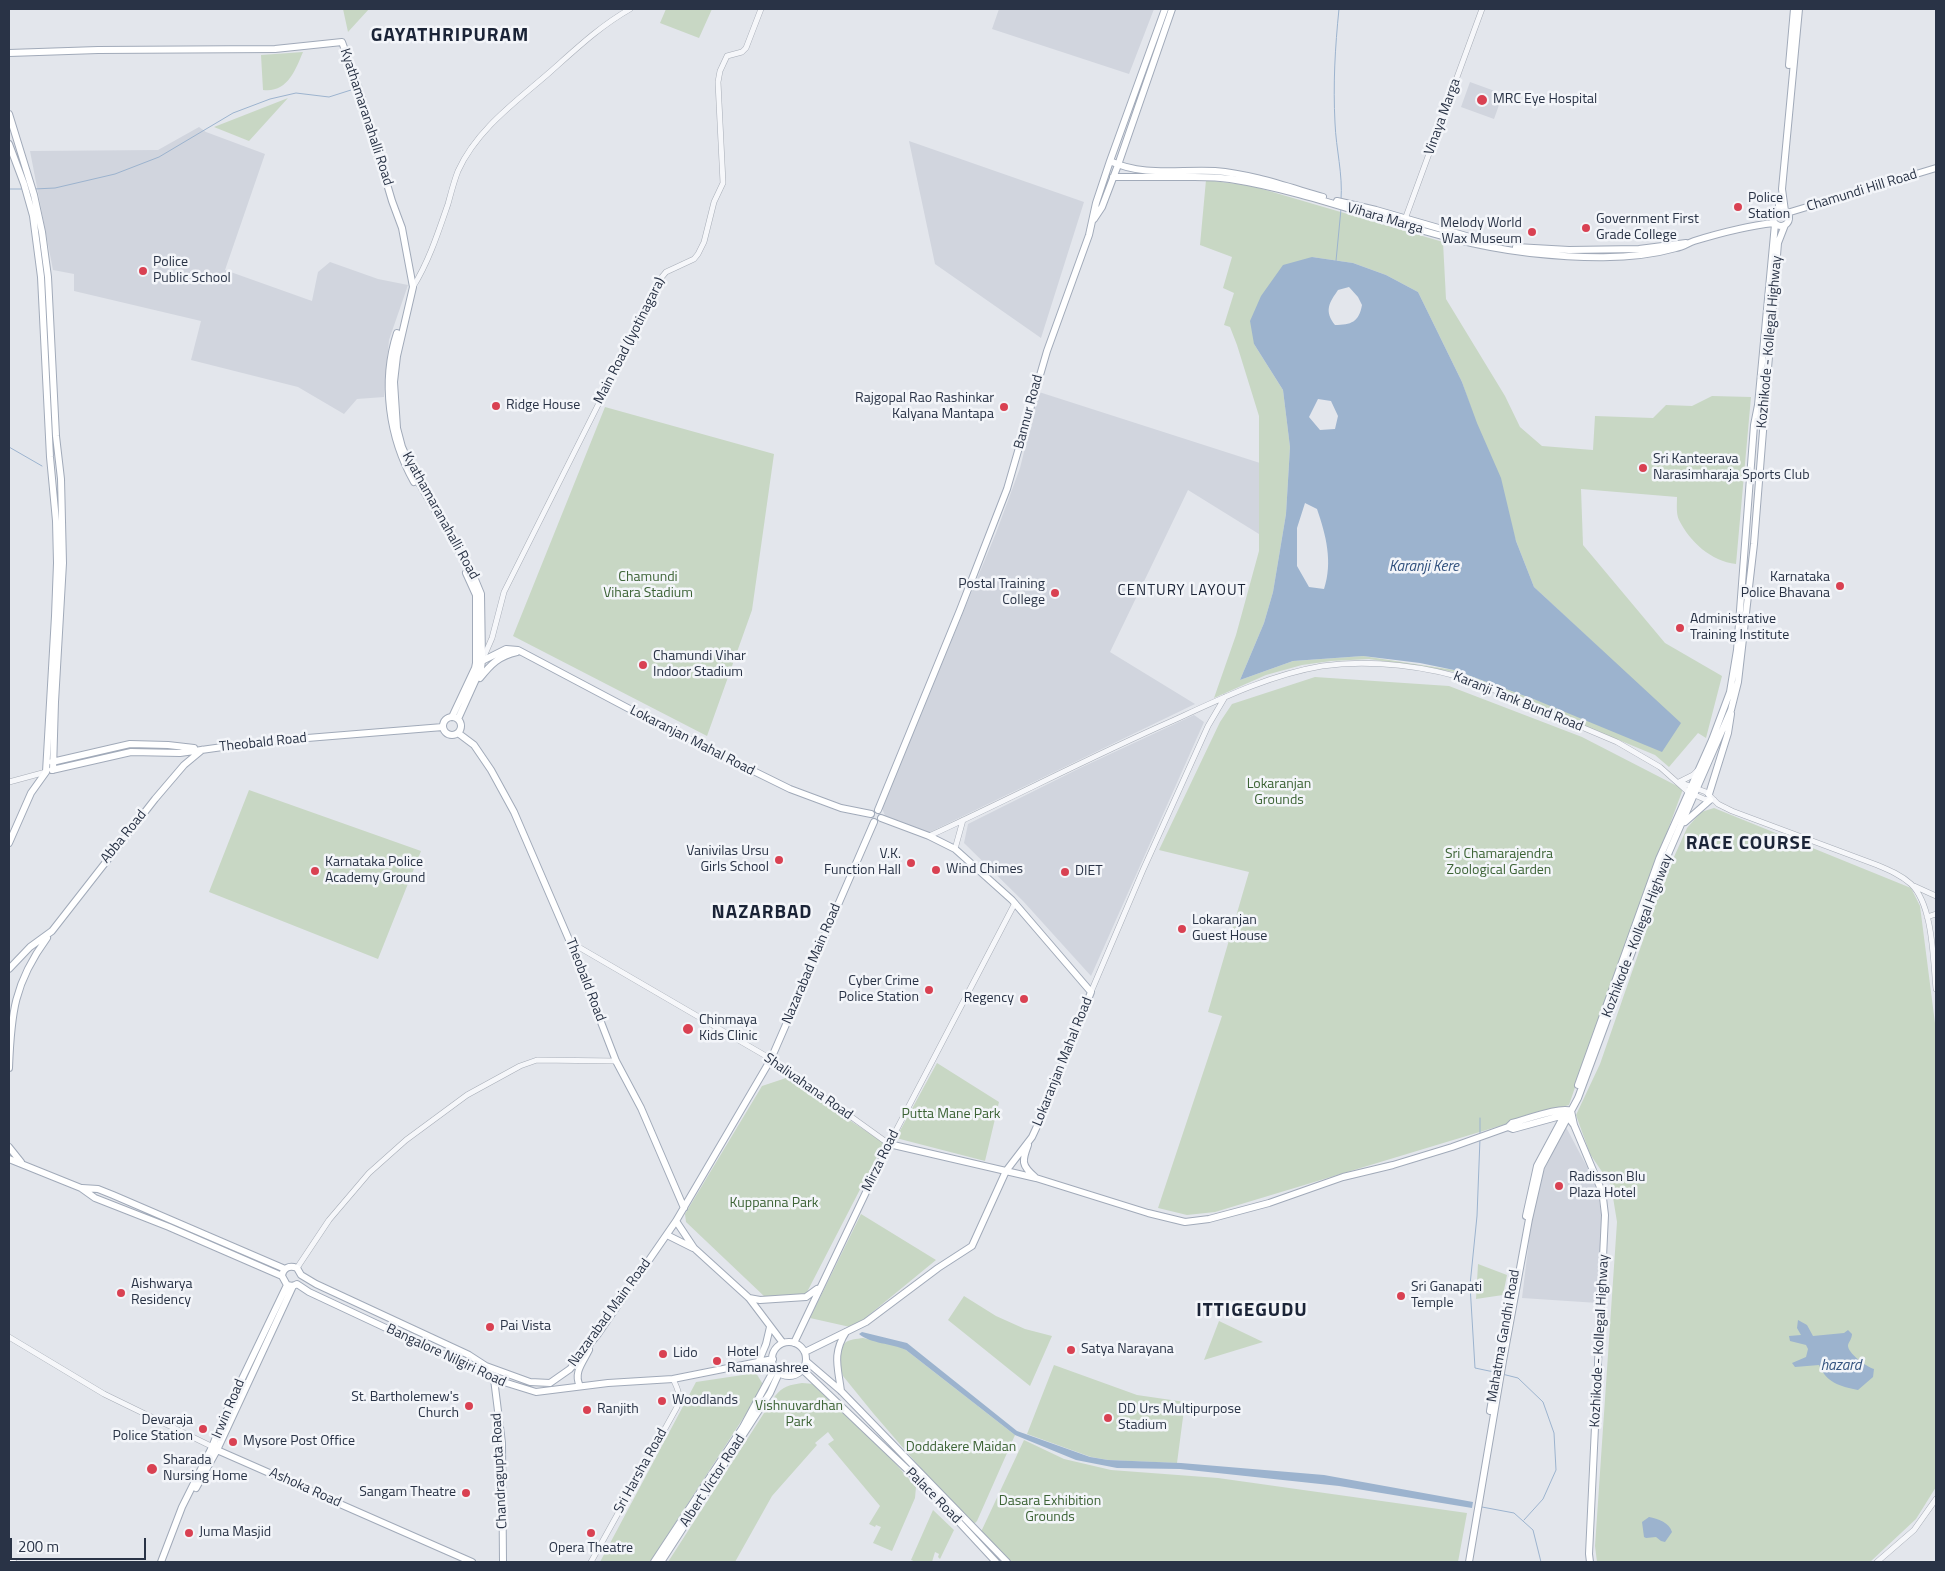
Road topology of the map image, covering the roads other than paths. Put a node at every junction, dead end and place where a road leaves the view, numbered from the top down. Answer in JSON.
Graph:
{"nodes":[{"id":1,"x":630,"y":9,"type":"edge"},
{"id":2,"x":761,"y":9,"type":"edge"},
{"id":3,"x":1165,"y":9,"type":"edge"},
{"id":4,"x":1172,"y":9,"type":"edge"},
{"id":5,"x":1482,"y":9,"type":"edge"},
{"id":6,"x":1794,"y":9,"type":"edge"},
{"id":7,"x":1799,"y":9,"type":"edge"},
{"id":8,"x":9,"y":53,"type":"edge"},
{"id":9,"x":9,"y":114,"type":"edge"},
{"id":10,"x":9,"y":144,"type":"edge"},
{"id":11,"x":1110,"y":162,"type":"junction"},
{"id":12,"x":1118,"y":165,"type":"junction"},
{"id":13,"x":1936,"y":168,"type":"edge"},
{"id":14,"x":1113,"y":177,"type":"junction"},
{"id":15,"x":27,"y":183,"type":"junction"},
{"id":16,"x":31,"y":196,"type":"junction"},
{"id":17,"x":1336,"y":203,"type":"junction"},
{"id":18,"x":1807,"y":208,"type":"junction"},
{"id":19,"x":1779,"y":216,"type":"junction"},
{"id":20,"x":1092,"y":222,"type":"junction"},
{"id":21,"x":1404,"y":222,"type":"junction"},
{"id":22,"x":1787,"y":224,"type":"junction"},
{"id":23,"x":1750,"y":225,"type":"joint"},
{"id":24,"x":413,"y":288,"type":"junction"},
{"id":25,"x":521,"y":652,"type":"junction"},
{"id":26,"x":479,"y":662,"type":"junction"},
{"id":27,"x":473,"y":686,"type":"junction"},
{"id":28,"x":1225,"y":697,"type":"junction"},
{"id":29,"x":1731,"y":710,"type":"junction"},
{"id":30,"x":455,"y":718,"type":"junction"},
{"id":31,"x":443,"y":727,"type":"junction"},
{"id":32,"x":460,"y":731,"type":"junction"},
{"id":33,"x":203,"y":749,"type":"junction"},
{"id":34,"x":54,"y":762,"type":"junction"},
{"id":35,"x":46,"y":763,"type":"junction"},
{"id":36,"x":1699,"y":769,"type":"junction"},
{"id":37,"x":53,"y":770,"type":"junction"},
{"id":38,"x":46,"y":772,"type":"junction"},
{"id":39,"x":9,"y":782,"type":"edge"},
{"id":40,"x":1678,"y":782,"type":"junction"},
{"id":41,"x":1689,"y":789,"type":"junction"},
{"id":42,"x":1696,"y":792,"type":"junction"},
{"id":43,"x":1711,"y":798,"type":"junction"},
{"id":44,"x":878,"y":810,"type":"junction"},
{"id":45,"x":871,"y":814,"type":"junction"},
{"id":46,"x":881,"y":818,"type":"junction"},
{"id":47,"x":963,"y":820,"type":"junction"},
{"id":48,"x":874,"y":822,"type":"junction"},
{"id":49,"x":1683,"y":824,"type":"junction"},
{"id":50,"x":928,"y":836,"type":"junction"},
{"id":51,"x":9,"y":843,"type":"edge"},
{"id":52,"x":955,"y":848,"type":"junction"},
{"id":53,"x":1911,"y":884,"type":"junction"},
{"id":54,"x":1936,"y":896,"type":"edge"},
{"id":55,"x":1015,"y":903,"type":"junction"},
{"id":56,"x":1936,"y":914,"type":"edge"},
{"id":57,"x":1927,"y":917,"type":"junction"},
{"id":58,"x":52,"y":931,"type":"junction"},
{"id":59,"x":570,"y":942,"type":"junction"},
{"id":60,"x":9,"y":969,"type":"edge"},
{"id":61,"x":1936,"y":989,"type":"edge"},
{"id":62,"x":1091,"y":992,"type":"junction"},
{"id":63,"x":9,"y":1008,"type":"edge"},
{"id":64,"x":12,"y":1015,"type":"junction"},
{"id":65,"x":771,"y":1059,"type":"junction"},
{"id":66,"x":616,"y":1061,"type":"junction"},
{"id":67,"x":9,"y":1068,"type":"edge"},
{"id":68,"x":1568,"y":1113,"type":"junction"},
{"id":69,"x":1032,"y":1137,"type":"junction"},
{"id":70,"x":889,"y":1144,"type":"junction"},
{"id":71,"x":9,"y":1147,"type":"edge"},
{"id":72,"x":9,"y":1159,"type":"edge"},
{"id":73,"x":25,"y":1166,"type":"junction"},
{"id":74,"x":1006,"y":1171,"type":"junction"},
{"id":75,"x":1036,"y":1178,"type":"junction"},
{"id":76,"x":81,"y":1188,"type":"junction"},
{"id":77,"x":684,"y":1208,"type":"junction"},
{"id":78,"x":676,"y":1221,"type":"junction"},
{"id":79,"x":667,"y":1235,"type":"junction"},
{"id":80,"x":694,"y":1248,"type":"junction"},
{"id":81,"x":297,"y":1268,"type":"junction"},
{"id":82,"x":285,"y":1269,"type":"junction"},
{"id":83,"x":282,"y":1276,"type":"junction"},
{"id":84,"x":292,"y":1285,"type":"junction"},
{"id":85,"x":821,"y":1285,"type":"junction"},
{"id":86,"x":750,"y":1298,"type":"junction"},
{"id":87,"x":770,"y":1327,"type":"junction"},
{"id":88,"x":847,"y":1331,"type":"junction"},
{"id":89,"x":598,"y":1334,"type":"junction"},
{"id":90,"x":9,"y":1337,"type":"edge"},
{"id":91,"x":794,"y":1343,"type":"junction"},
{"id":92,"x":783,"y":1344,"type":"junction"},
{"id":93,"x":805,"y":1352,"type":"junction"},
{"id":94,"x":772,"y":1359,"type":"junction"},
{"id":95,"x":806,"y":1361,"type":"junction"},
{"id":96,"x":758,"y":1363,"type":"junction"},
{"id":97,"x":777,"y":1370,"type":"junction"},
{"id":98,"x":803,"y":1370,"type":"junction"},
{"id":99,"x":673,"y":1378,"type":"junction"},
{"id":100,"x":494,"y":1379,"type":"junction"},
{"id":101,"x":580,"y":1386,"type":"junction"},
{"id":102,"x":841,"y":1391,"type":"junction"},
{"id":103,"x":215,"y":1448,"type":"junction"},
{"id":104,"x":1936,"y":1499,"type":"edge"},
{"id":105,"x":1477,"y":1507,"type":"junction"},
{"id":106,"x":9,"y":1560,"type":"edge"},
{"id":107,"x":14,"y":1562,"type":"edge"},
{"id":108,"x":161,"y":1562,"type":"edge"},
{"id":109,"x":165,"y":1562,"type":"edge"},
{"id":110,"x":472,"y":1562,"type":"edge"},
{"id":111,"x":503,"y":1562,"type":"edge"},
{"id":112,"x":591,"y":1562,"type":"edge"},
{"id":113,"x":654,"y":1562,"type":"edge"},
{"id":114,"x":661,"y":1562,"type":"edge"},
{"id":115,"x":996,"y":1562,"type":"edge"},
{"id":116,"x":1007,"y":1562,"type":"edge"},
{"id":117,"x":1465,"y":1562,"type":"edge"},
{"id":118,"x":1469,"y":1562,"type":"edge"},
{"id":119,"x":1590,"y":1562,"type":"edge"},
{"id":120,"x":1877,"y":1562,"type":"edge"}],
"edges":[{"from":1,"to":24,"type":"street"},
{"from":2,"to":26,"type":"street","name":"Main Road (Jyotinagara)"},
{"from":3,"to":11,"type":"main road","name":"Bannur Road"},
{"from":4,"to":12,"type":"main road"},
{"from":5,"to":21,"type":"street","name":"Vinaya Marga"},
{"from":6,"to":19,"type":"main road","name":"Kozhikode - Kollegal Highway"},
{"from":7,"to":19,"type":"main road"},
{"from":8,"to":24,"type":"main road","name":"Kyathamaranahalli Road"},
{"from":9,"to":15,"type":"main road"},
{"from":10,"to":15,"type":"main road"},
{"from":11,"to":12,"type":"main road","name":"Vihara Marga"},
{"from":11,"to":20,"type":"main road","name":"Bannur Road"},
{"from":12,"to":14,"type":"main road"},
{"from":12,"to":17,"type":"main road","name":"Vihara Marga"},
{"from":13,"to":18,"type":"main road","name":"Chamundi Hill Road"},
{"from":14,"to":17,"type":"main road","name":"Vihara Marga"},
{"from":14,"to":20,"type":"main road"},
{"from":15,"to":16,"type":"main road"},
{"from":16,"to":34,"type":"main road"},
{"from":16,"to":35,"type":"main road"},
{"from":17,"to":21,"type":"main road","name":"Vihara Marga"},
{"from":18,"to":19,"type":"main road","name":"Chamundi Hill Road"},
{"from":18,"to":22,"type":"main road"},
{"from":19,"to":22,"type":"main road","name":"Kozhikode - Kollegal Highway"},
{"from":19,"to":22,"type":"main road"},
{"from":19,"to":23,"type":"main road","name":"Chamundi Hill Road"},
{"from":19,"to":36,"type":"main road","name":"Kozhikode - Kollegal Highway"},
{"from":20,"to":44,"type":"main road","name":"Bannur Road"},
{"from":21,"to":23,"type":"main road","name":"Vihara Marga"},
{"from":22,"to":29,"type":"main road","name":"Kozhikode - Kollegal Highway"},
{"from":24,"to":26,"type":"main road","name":"Kyathamaranahalli Road"},
{"from":25,"to":26,"type":"main road"},
{"from":25,"to":27,"type":"main road"},
{"from":25,"to":45,"type":"main road","name":"Lokaranjan Mahal Road"},
{"from":26,"to":27,"type":"main road","name":"Kyathamaranahalli Road"},
{"from":26,"to":30,"type":"main road"},
{"from":27,"to":30,"type":"main road","name":"Kyathamaranahalli Road"},
{"from":28,"to":40,"type":"street","name":"Karanji Tank Bund Road"},
{"from":28,"to":47,"type":"street","name":"Karanji Tank Bund Road"},
{"from":28,"to":62,"type":"street","name":"Lokaranjan Mahal Road"},
{"from":29,"to":42,"type":"main road","name":"Kozhikode - Kollegal Highway"},
{"from":29,"to":43,"type":"main road"},
{"from":30,"to":31,"type":"main road"},
{"from":30,"to":32,"type":"main road"},
{"from":31,"to":32,"type":"main road"},
{"from":31,"to":33,"type":"main road","name":"Theobald Road"},
{"from":32,"to":59,"type":"main road","name":"Theobald Road"},
{"from":33,"to":34,"type":"main road","name":"Theobald Road"},
{"from":33,"to":37,"type":"main road","name":"Theobald Road"},
{"from":33,"to":58,"type":"main road","name":"Abba Road"},
{"from":34,"to":35,"type":"main road","name":"Theobald Road"},
{"from":34,"to":37,"type":"main road"},
{"from":35,"to":38,"type":"main road"},
{"from":36,"to":40,"type":"street"},
{"from":36,"to":41,"type":"main road","name":"Kozhikode - Kollegal Highway"},
{"from":37,"to":38,"type":"main road","name":"Theobald Road"},
{"from":38,"to":39,"type":"street"},
{"from":38,"to":51,"type":"main road"},
{"from":40,"to":41,"type":"street","name":"Karanji Tank Bund Road"},
{"from":41,"to":42,"type":"street"},
{"from":41,"to":68,"type":"main road","name":"Kozhikode - Kollegal Highway"},
{"from":42,"to":43,"type":"street"},
{"from":42,"to":49,"type":"main road","name":"Kozhikode - Kollegal Highway"},
{"from":43,"to":49,"type":"main road"},
{"from":43,"to":53,"type":"street"},
{"from":44,"to":45,"type":"main road"},
{"from":44,"to":46,"type":"main road"},
{"from":45,"to":48,"type":"main road"},
{"from":46,"to":48,"type":"main road"},
{"from":46,"to":50,"type":"main road"},
{"from":47,"to":50,"type":"street","name":"Karanji Tank Bund Road"},
{"from":47,"to":52,"type":"street"},
{"from":48,"to":65,"type":"main road","name":"Nazarabad Main Road"},
{"from":49,"to":68,"type":"main road","name":"Kozhikode - Kollegal Highway"},
{"from":50,"to":52,"type":"main road"},
{"from":52,"to":55,"type":"main road"},
{"from":53,"to":54,"type":"street"},
{"from":53,"to":57,"type":"street"},
{"from":55,"to":62,"type":"main road"},
{"from":55,"to":70,"type":"street","name":"Mirza Road"},
{"from":56,"to":57,"type":"street"},
{"from":57,"to":61,"type":"street"},
{"from":58,"to":60,"type":"main road","name":"Abba Road"},
{"from":58,"to":64,"type":"main road","name":"Abba Road"},
{"from":59,"to":65,"type":"street","name":"Shalivahana Road"},
{"from":59,"to":66,"type":"main road","name":"Theobald Road"},
{"from":62,"to":69,"type":"main road","name":"Lokaranjan Mahal Road"},
{"from":63,"to":64,"type":"main road"},
{"from":64,"to":67,"type":"main road","name":"Abba Road"},
{"from":65,"to":70,"type":"street","name":"Shalivahana Road"},
{"from":65,"to":77,"type":"main road","name":"Nazarabad Main Road"},
{"from":66,"to":77,"type":"main road","name":"Theobald Road"},
{"from":66,"to":81,"type":"street"},
{"from":68,"to":75,"type":"main road","name":"Shalivahana Road"},
{"from":68,"to":105,"type":"main road","name":"Mahatma Gandhi Road"},
{"from":68,"to":119,"type":"main road","name":"Kozhikode - Kollegal Highway"},
{"from":69,"to":74,"type":"main road","name":"Lokaranjan Mahal Road"},
{"from":69,"to":75,"type":"main road"},
{"from":70,"to":74,"type":"main road","name":"Shalivahana Road"},
{"from":70,"to":85,"type":"main road","name":"Mirza Road"},
{"from":71,"to":73,"type":"main road"},
{"from":72,"to":73,"type":"main road"},
{"from":73,"to":76,"type":"main road"},
{"from":74,"to":75,"type":"main road","name":"Shalivahana Road"},
{"from":74,"to":88,"type":"main road","name":"Lokaranjan Mahal Road"},
{"from":76,"to":82,"type":"main road"},
{"from":76,"to":83,"type":"main road"},
{"from":77,"to":78,"type":"main road"},
{"from":78,"to":79,"type":"main road"},
{"from":78,"to":80,"type":"main road"},
{"from":79,"to":80,"type":"main road"},
{"from":79,"to":89,"type":"main road","name":"Nazarabad Main Road"},
{"from":80,"to":86,"type":"main road"},
{"from":81,"to":82,"type":"main road"},
{"from":81,"to":89,"type":"main road","name":"Nazarabad Main Road"},
{"from":82,"to":83,"type":"main road"},
{"from":83,"to":84,"type":"main road"},
{"from":84,"to":100,"type":"main road","name":"Bangalore Nilgiri Road"},
{"from":84,"to":103,"type":"main road","name":"Irwin Road"},
{"from":85,"to":86,"type":"main road"},
{"from":85,"to":91,"type":"main road","name":"Mirza Road"},
{"from":86,"to":87,"type":"main road"},
{"from":87,"to":92,"type":"main road"},
{"from":87,"to":96,"type":"main road"},
{"from":88,"to":93,"type":"main road","name":"Lokaranjan Mahal Road"},
{"from":88,"to":102,"type":"main road"},
{"from":89,"to":101,"type":"main road"},
{"from":90,"to":103,"type":"street","name":"Ashoka Road"},
{"from":91,"to":92,"type":"main road"},
{"from":91,"to":93,"type":"main road"},
{"from":92,"to":94,"type":"main road"},
{"from":93,"to":95,"type":"main road"},
{"from":94,"to":96,"type":"main road","name":"Bangalore Nilgiri Road"},
{"from":94,"to":97,"type":"main road"},
{"from":95,"to":98,"type":"main road"},
{"from":95,"to":102,"type":"main road"},
{"from":96,"to":99,"type":"main road","name":"Bangalore Nilgiri Road"},
{"from":97,"to":98,"type":"main road"},
{"from":97,"to":113,"type":"main road"},
{"from":97,"to":114,"type":"main road","name":"Albert Victor Road"},
{"from":98,"to":115,"type":"main road","name":"Palace Road"},
{"from":99,"to":101,"type":"main road","name":"Bangalore Nilgiri Road"},
{"from":99,"to":112,"type":"street","name":"Sri Harsha Road"},
{"from":100,"to":101,"type":"main road","name":"Bangalore Nilgiri Road"},
{"from":100,"to":111,"type":"main road","name":"Chandragupta Road"},
{"from":102,"to":116,"type":"main road"},
{"from":103,"to":108,"type":"main road","name":"Irwin Road"},
{"from":103,"to":109,"type":"main road","name":"Irwin Road"},
{"from":103,"to":110,"type":"main road","name":"Ashoka Road"},
{"from":104,"to":120,"type":"street"},
{"from":105,"to":117,"type":"main road","name":"Mahatma Gandhi Road"},
{"from":105,"to":118,"type":"main road","name":"Mahatma Gandhi Road"},
{"from":106,"to":107,"type":"street"}]}
